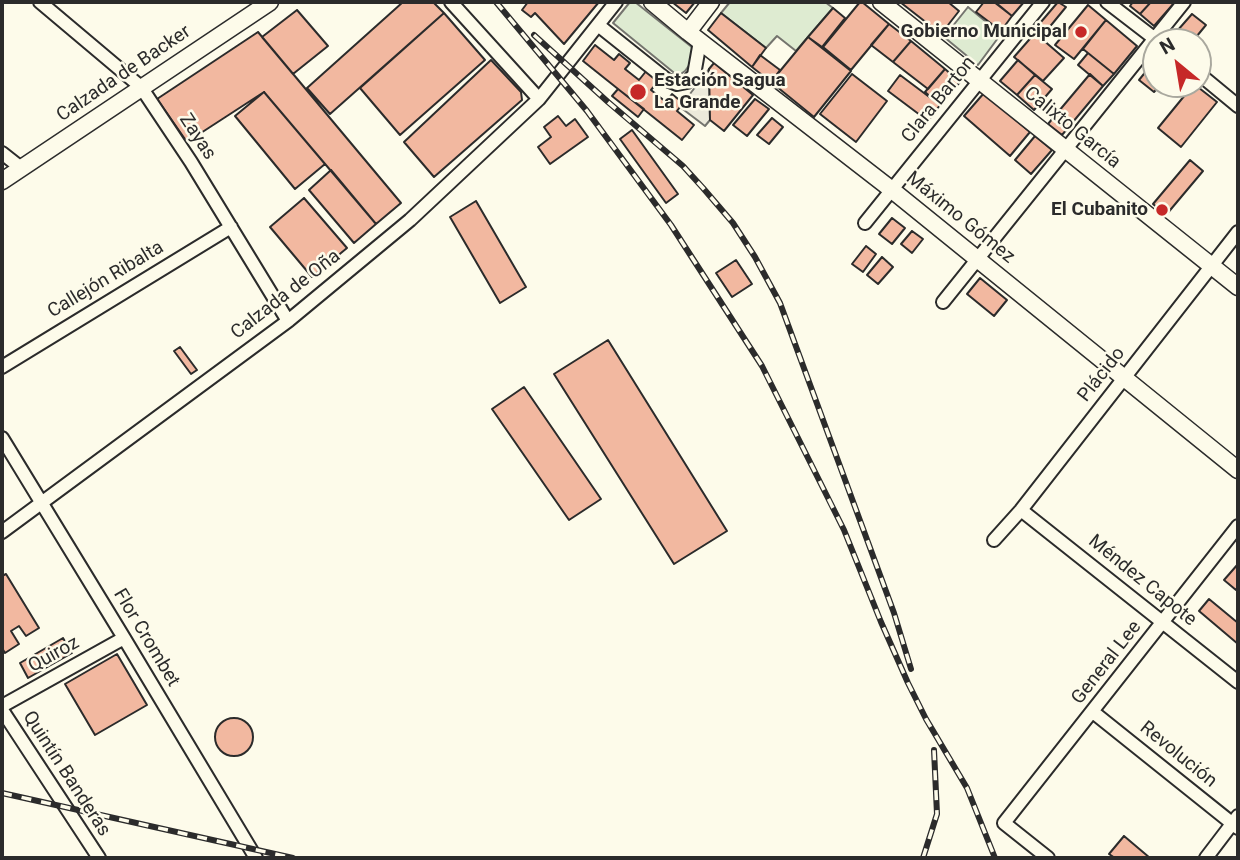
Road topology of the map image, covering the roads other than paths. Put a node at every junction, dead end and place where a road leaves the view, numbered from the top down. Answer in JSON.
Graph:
{"nodes":[{"id":1,"x":40,"y":2,"type":"edge"},
{"id":2,"x":451,"y":2,"type":"edge"},
{"id":3,"x":616,"y":2,"type":"edge"},
{"id":4,"x":652,"y":2,"type":"edge"},
{"id":5,"x":712,"y":2,"type":"edge"},
{"id":6,"x":881,"y":2,"type":"edge"},
{"id":7,"x":1044,"y":2,"type":"edge"},
{"id":8,"x":1107,"y":2,"type":"edge"},
{"id":9,"x":1184,"y":2,"type":"edge"},
{"id":10,"x":266,"y":3,"type":"edge"},
{"id":11,"x":598,"y":25,"type":"junction"},
{"id":12,"x":1166,"y":28,"type":"edge"},
{"id":13,"x":1142,"y":29,"type":"edge"},
{"id":14,"x":694,"y":37,"type":"junction"},
{"id":15,"x":716,"y":54,"type":"junction"},
{"id":16,"x":1142,"y":58,"type":"edge"},
{"id":17,"x":697,"y":65,"type":"junction"},
{"id":18,"x":979,"y":80,"type":"junction"},
{"id":19,"x":1212,"y":85,"type":"edge"},
{"id":20,"x":141,"y":87,"type":"junction"},
{"id":21,"x":539,"y":99,"type":"junction"},
{"id":22,"x":1238,"y":106,"type":"edge"},
{"id":23,"x":1065,"y":149,"type":"junction"},
{"id":24,"x":2,"y":153,"type":"edge"},
{"id":25,"x":21,"y":168,"type":"junction"},
{"id":26,"x":2,"y":181,"type":"edge"},
{"id":27,"x":892,"y":190,"type":"junction"},
{"id":28,"x":864,"y":223,"type":"dead end"},
{"id":29,"x":230,"y":227,"type":"junction"},
{"id":30,"x":1238,"y":232,"type":"edge"},
{"id":31,"x":977,"y":258,"type":"junction"},
{"id":32,"x":1212,"y":266,"type":"junction"},
{"id":33,"x":1238,"y":287,"type":"edge"},
{"id":34,"x":943,"y":302,"type":"dead end"},
{"id":35,"x":288,"y":321,"type":"junction"},
{"id":36,"x":2,"y":367,"type":"edge"},
{"id":37,"x":1124,"y":379,"type":"junction"},
{"id":38,"x":2,"y":438,"type":"edge"},
{"id":39,"x":1238,"y":470,"type":"edge"},
{"id":40,"x":40,"y":503,"type":"junction"},
{"id":41,"x":1021,"y":510,"type":"junction"},
{"id":42,"x":1238,"y":526,"type":"edge"},
{"id":43,"x":2,"y":532,"type":"edge"},
{"id":44,"x":994,"y":540,"type":"dead end"},
{"id":45,"x":1164,"y":623,"type":"junction"},
{"id":46,"x":124,"y":638,"type":"junction"},
{"id":47,"x":1238,"y":682,"type":"edge"},
{"id":48,"x":2,"y":708,"type":"edge"},
{"id":49,"x":1093,"y":712,"type":"junction"},
{"id":50,"x":1236,"y":823,"type":"edge"},
{"id":51,"x":99,"y":858,"type":"edge"},
{"id":52,"x":256,"y":858,"type":"edge"},
{"id":53,"x":1048,"y":858,"type":"edge"},
{"id":54,"x":1206,"y":858,"type":"edge"}],
"edges":[{"from":1,"to":20,"type":"street","name":"Zayas"},
{"from":2,"to":21,"type":"street"},
{"from":3,"to":11,"type":"street","name":"Calzada de Oña"},
{"from":4,"to":14,"type":"main road","name":"Máximo Gómez"},
{"from":5,"to":14,"type":"main road"},
{"from":6,"to":18,"type":"main road","name":"Calixto García"},
{"from":7,"to":18,"type":"street","name":"Clara Barton"},
{"from":8,"to":13,"type":"street"},
{"from":9,"to":12,"type":"street"},
{"from":10,"to":20,"type":"main road","name":"Calzada de Backer"},
{"from":11,"to":17,"type":"street"},
{"from":11,"to":21,"type":"street","name":"Calzada de Oña"},
{"from":14,"to":15,"type":"main road","name":"Máximo Gómez"},
{"from":14,"to":17,"type":"street"},
{"from":15,"to":17,"type":"street"},
{"from":15,"to":27,"type":"main road","name":"Máximo Gómez"},
{"from":16,"to":23,"type":"street"},
{"from":18,"to":23,"type":"main road","name":"Calixto García"},
{"from":18,"to":27,"type":"street","name":"Clara Barton"},
{"from":19,"to":22,"type":"street"},
{"from":20,"to":25,"type":"main road","name":"Calzada de Backer"},
{"from":20,"to":29,"type":"street","name":"Zayas"},
{"from":21,"to":35,"type":"street","name":"Calzada de Oña"},
{"from":23,"to":31,"type":"street"},
{"from":23,"to":32,"type":"main road","name":"Calixto García"},
{"from":24,"to":25,"type":"street"},
{"from":25,"to":26,"type":"main road","name":"Calzada de Backer"},
{"from":27,"to":28,"type":"street","name":"Clara Barton"},
{"from":27,"to":31,"type":"main road","name":"Máximo Gómez"},
{"from":29,"to":35,"type":"street","name":"Zayas"},
{"from":29,"to":36,"type":"street","name":"Callejón Ribalta"},
{"from":30,"to":32,"type":"street","name":"Plácido"},
{"from":31,"to":34,"type":"street"},
{"from":31,"to":37,"type":"main road","name":"Máximo Gómez"},
{"from":32,"to":33,"type":"main road","name":"Calixto García"},
{"from":32,"to":37,"type":"street","name":"Plácido"},
{"from":35,"to":40,"type":"street","name":"Calzada de Oña"},
{"from":37,"to":39,"type":"main road","name":"Máximo Gómez"},
{"from":37,"to":41,"type":"street","name":"Plácido"},
{"from":38,"to":40,"type":"street","name":"Flor Crombet"},
{"from":40,"to":43,"type":"street","name":"Calzada de Oña"},
{"from":40,"to":46,"type":"street","name":"Flor Crombet"},
{"from":41,"to":44,"type":"street","name":"Plácido"},
{"from":41,"to":45,"type":"street","name":"Méndez Capote"},
{"from":42,"to":45,"type":"street","name":"General Lee"},
{"from":45,"to":47,"type":"street","name":"Méndez Capote"},
{"from":45,"to":49,"type":"street","name":"General Lee"},
{"from":46,"to":48,"type":"street","name":"Quiroz"},
{"from":46,"to":52,"type":"street","name":"Flor Crombet"},
{"from":48,"to":51,"type":"street","name":"Quintín Banderas"},
{"from":49,"to":50,"type":"street","name":"Revolución"},
{"from":49,"to":53,"type":"street","name":"General Lee"},
{"from":50,"to":54,"type":"street"}]}
